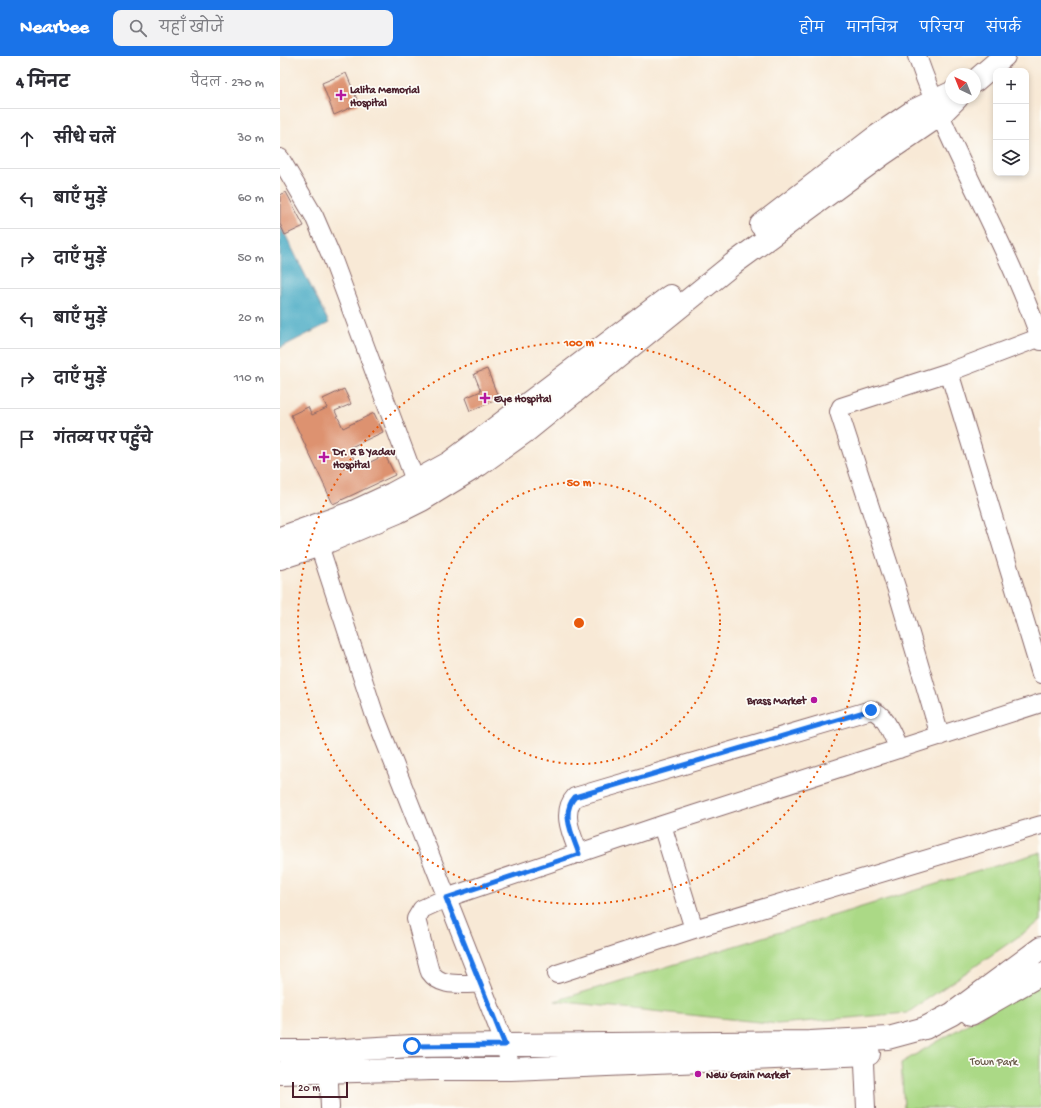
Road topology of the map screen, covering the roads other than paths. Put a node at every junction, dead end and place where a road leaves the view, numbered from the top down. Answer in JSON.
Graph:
{"nodes":[{"id":1,"x":917,"y":56,"type":"edge"},
{"id":2,"x":1004,"y":56,"type":"edge"},
{"id":3,"x":981,"y":76,"type":"edge"},
{"id":4,"x":941,"y":103,"type":"edge"},
{"id":5,"x":280,"y":158,"type":"edge"},
{"id":6,"x":1041,"y":338,"type":"edge"},
{"id":7,"x":949,"y":372,"type":"junction"},
{"id":8,"x":419,"y":491,"type":"junction"},
{"id":9,"x":316,"y":536,"type":"junction"},
{"id":10,"x":280,"y":538,"type":"edge"},
{"id":11,"x":280,"y":558,"type":"edge"},
{"id":12,"x":1041,"y":674,"type":"edge"},
{"id":13,"x":1041,"y":703,"type":"edge"},
{"id":14,"x":940,"y":736,"type":"junction"},
{"id":15,"x":899,"y":749,"type":"junction"},
{"id":16,"x":662,"y":825,"type":"junction"},
{"id":17,"x":1041,"y":825,"type":"edge"},
{"id":18,"x":579,"y":854,"type":"junction"},
{"id":19,"x":446,"y":898,"type":"junction"},
{"id":20,"x":694,"y":929,"type":"junction"},
{"id":21,"x":1041,"y":948,"type":"edge"},
{"id":22,"x":557,"y":974,"type":"dead end"},
{"id":23,"x":1041,"y":974,"type":"edge"},
{"id":24,"x":480,"y":984,"type":"junction"},
{"id":25,"x":505,"y":1045,"type":"junction"},
{"id":26,"x":864,"y":1048,"type":"junction"},
{"id":27,"x":280,"y":1051,"type":"edge"},
{"id":28,"x":328,"y":1061,"type":"junction"},
{"id":29,"x":511,"y":1069,"type":"junction"},
{"id":30,"x":280,"y":1073,"type":"edge"},
{"id":31,"x":330,"y":1108,"type":"edge"},
{"id":32,"x":866,"y":1108,"type":"edge"}],
"edges":[{"from":1,"to":4,"type":"street"},
{"from":2,"to":3,"type":"main road"},
{"from":4,"to":6,"type":"street"},
{"from":4,"to":8,"type":"main road"},
{"from":5,"to":8,"type":"street"},
{"from":6,"to":7,"type":"street"},
{"from":7,"to":12,"type":"street"},
{"from":7,"to":14,"type":"street"},
{"from":8,"to":9,"type":"main road"},
{"from":9,"to":10,"type":"main road"},
{"from":9,"to":11,"type":"main road"},
{"from":9,"to":19,"type":"street"},
{"from":13,"to":14,"type":"street"},
{"from":14,"to":15,"type":"street"},
{"from":15,"to":16,"type":"street"},
{"from":15,"to":18,"type":"street"},
{"from":16,"to":18,"type":"street"},
{"from":16,"to":20,"type":"street"},
{"from":17,"to":20,"type":"street"},
{"from":18,"to":19,"type":"street"},
{"from":19,"to":24,"type":"street"},
{"from":19,"to":24,"type":"street"},
{"from":20,"to":22,"type":"street"},
{"from":21,"to":26,"type":"main road"},
{"from":23,"to":26,"type":"main road"},
{"from":24,"to":25,"type":"street"},
{"from":25,"to":26,"type":"main road"},
{"from":25,"to":28,"type":"main road"},
{"from":25,"to":29,"type":"street"},
{"from":26,"to":29,"type":"main road"},
{"from":26,"to":32,"type":"street"},
{"from":27,"to":28,"type":"main road"},
{"from":28,"to":29,"type":"main road"},
{"from":28,"to":30,"type":"main road"},
{"from":28,"to":31,"type":"street"}]}
